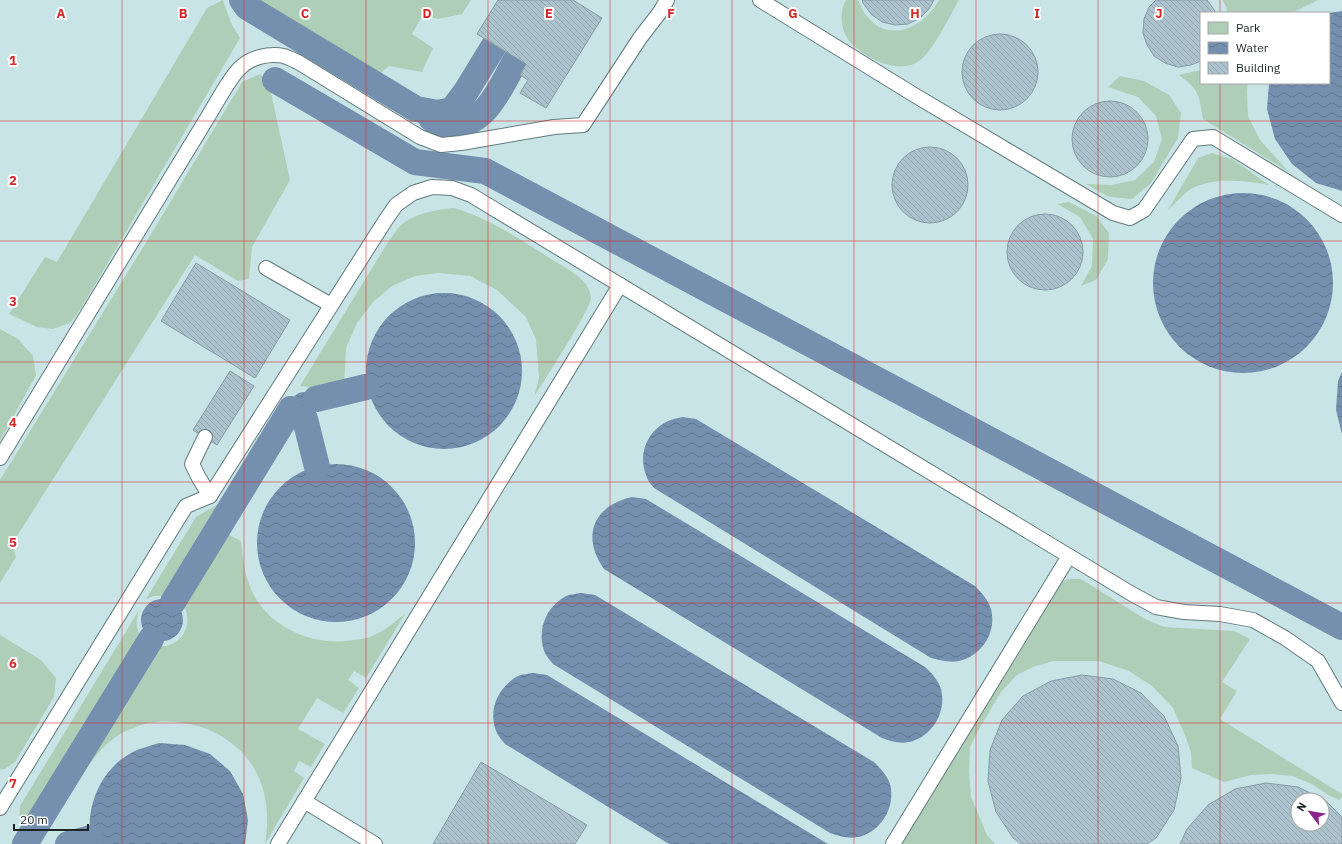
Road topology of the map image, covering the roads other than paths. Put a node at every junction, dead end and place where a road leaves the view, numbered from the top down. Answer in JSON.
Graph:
{"nodes":[{"id":1,"x":667,"y":0,"type":"edge"},
{"id":2,"x":760,"y":0,"type":"edge"},
{"id":3,"x":1342,"y":215,"type":"edge"},
{"id":4,"x":266,"y":268,"type":"dead end"},
{"id":5,"x":620,"y":285,"type":"junction"},
{"id":6,"x":331,"y":305,"type":"junction"},
{"id":7,"x":204,"y":437,"type":"dead end"},
{"id":8,"x":0,"y":458,"type":"edge"},
{"id":9,"x":210,"y":496,"type":"junction"},
{"id":10,"x":1069,"y":556,"type":"junction"},
{"id":11,"x":1342,"y":703,"type":"edge"},
{"id":12,"x":2,"y":801,"type":"edge"},
{"id":13,"x":304,"y":801,"type":"junction"},
{"id":14,"x":278,"y":844,"type":"edge"},
{"id":15,"x":375,"y":844,"type":"edge"},
{"id":16,"x":893,"y":844,"type":"edge"}],
"edges":[{"from":1,"to":8,"type":"lane"},
{"from":2,"to":3,"type":"lane"},
{"from":4,"to":6,"type":"lane"},
{"from":5,"to":6,"type":"lane"},
{"from":5,"to":10,"type":"lane"},
{"from":5,"to":13,"type":"lane"},
{"from":6,"to":9,"type":"lane"},
{"from":7,"to":9,"type":"lane"},
{"from":9,"to":12,"type":"lane"},
{"from":10,"to":11,"type":"lane"},
{"from":10,"to":16,"type":"lane"},
{"from":13,"to":14,"type":"lane"},
{"from":13,"to":15,"type":"lane"}]}
